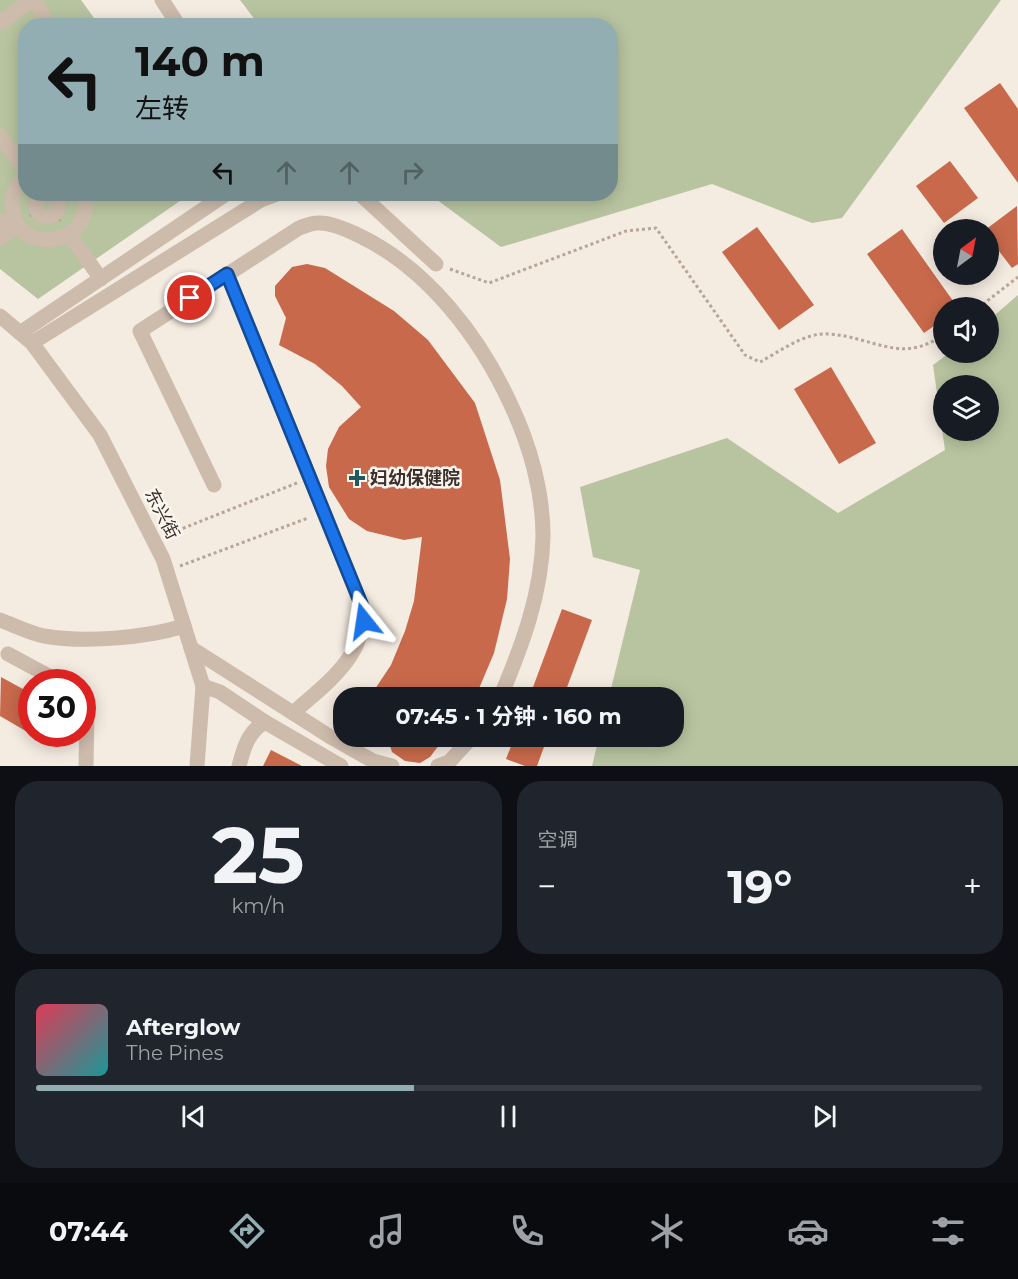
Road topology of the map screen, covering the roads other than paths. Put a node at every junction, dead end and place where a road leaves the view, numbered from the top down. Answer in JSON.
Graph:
{"nodes":[{"id":1,"x":33,"y":0,"type":"edge"},
{"id":2,"x":162,"y":0,"type":"edge"},
{"id":3,"x":43,"y":18,"type":"edge"},
{"id":4,"x":174,"y":18,"type":"edge"},
{"id":5,"x":0,"y":24,"type":"edge"},
{"id":6,"x":0,"y":136,"type":"edge"},
{"id":7,"x":18,"y":162,"type":"edge"},
{"id":8,"x":18,"y":185,"type":"edge"},
{"id":9,"x":84,"y":201,"type":"edge"},
{"id":10,"x":216,"y":201,"type":"edge"},
{"id":11,"x":259,"y":201,"type":"edge"},
{"id":12,"x":368,"y":201,"type":"edge"},
{"id":13,"x":0,"y":221,"type":"edge"},
{"id":14,"x":18,"y":225,"type":"junction"},
{"id":15,"x":69,"y":234,"type":"junction"},
{"id":16,"x":0,"y":238,"type":"edge"},
{"id":17,"x":436,"y":264,"type":"road end"},
{"id":18,"x":227,"y":274,"type":"junction"},
{"id":19,"x":101,"y":279,"type":"junction"},
{"id":20,"x":0,"y":316,"type":"edge"},
{"id":21,"x":26,"y":338,"type":"junction"},
{"id":22,"x":214,"y":485,"type":"dead end"},
{"id":23,"x":0,"y":620,"type":"edge"},
{"id":24,"x":184,"y":626,"type":"junction"},
{"id":25,"x":191,"y":648,"type":"junction"},
{"id":26,"x":8,"y":654,"type":"dead end"},
{"id":27,"x":36,"y":669,"type":"edge"},
{"id":28,"x":203,"y":686,"type":"junction"},
{"id":29,"x":505,"y":687,"type":"edge"},
{"id":30,"x":293,"y":713,"type":"junction"},
{"id":31,"x":265,"y":722,"type":"junction"},
{"id":32,"x":86,"y":747,"type":"edge"},
{"id":33,"x":463,"y":747,"type":"edge"},
{"id":34,"x":86,"y":766,"type":"edge"},
{"id":35,"x":197,"y":766,"type":"edge"},
{"id":36,"x":239,"y":766,"type":"edge"},
{"id":37,"x":340,"y":766,"type":"edge"},
{"id":38,"x":392,"y":766,"type":"edge"},
{"id":39,"x":438,"y":766,"type":"edge"}],
"edges":[{"from":1,"to":3,"type":"street"},
{"from":1,"to":5,"type":"street"},
{"from":2,"to":4,"type":"street"},
{"from":6,"to":7,"type":"street"},
{"from":8,"to":14,"type":"street"},
{"from":9,"to":15,"type":"street"},
{"from":10,"to":19,"type":"street"},
{"from":11,"to":21,"type":"street"},
{"from":12,"to":17,"type":"street"},
{"from":13,"to":14,"type":"street"},
{"from":14,"to":15,"type":"street"},
{"from":14,"to":16,"type":"street"},
{"from":15,"to":19,"type":"street"},
{"from":18,"to":22,"type":"street"},
{"from":18,"to":29,"type":"street"},
{"from":18,"to":30,"type":"street"},
{"from":19,"to":21,"type":"street"},
{"from":20,"to":21,"type":"street","name":"东兴街"},
{"from":21,"to":24,"type":"street","name":"东兴街"},
{"from":23,"to":24,"type":"street"},
{"from":24,"to":25,"type":"street","name":"东兴街"},
{"from":25,"to":28,"type":"street","name":"东兴街"},
{"from":25,"to":30,"type":"street"},
{"from":26,"to":27,"type":"street"},
{"from":28,"to":31,"type":"street"},
{"from":28,"to":35,"type":"street","name":"东兴街"},
{"from":30,"to":38,"type":"street"},
{"from":31,"to":36,"type":"street"},
{"from":31,"to":37,"type":"street"},
{"from":32,"to":34,"type":"street"},
{"from":33,"to":39,"type":"street"}]}
